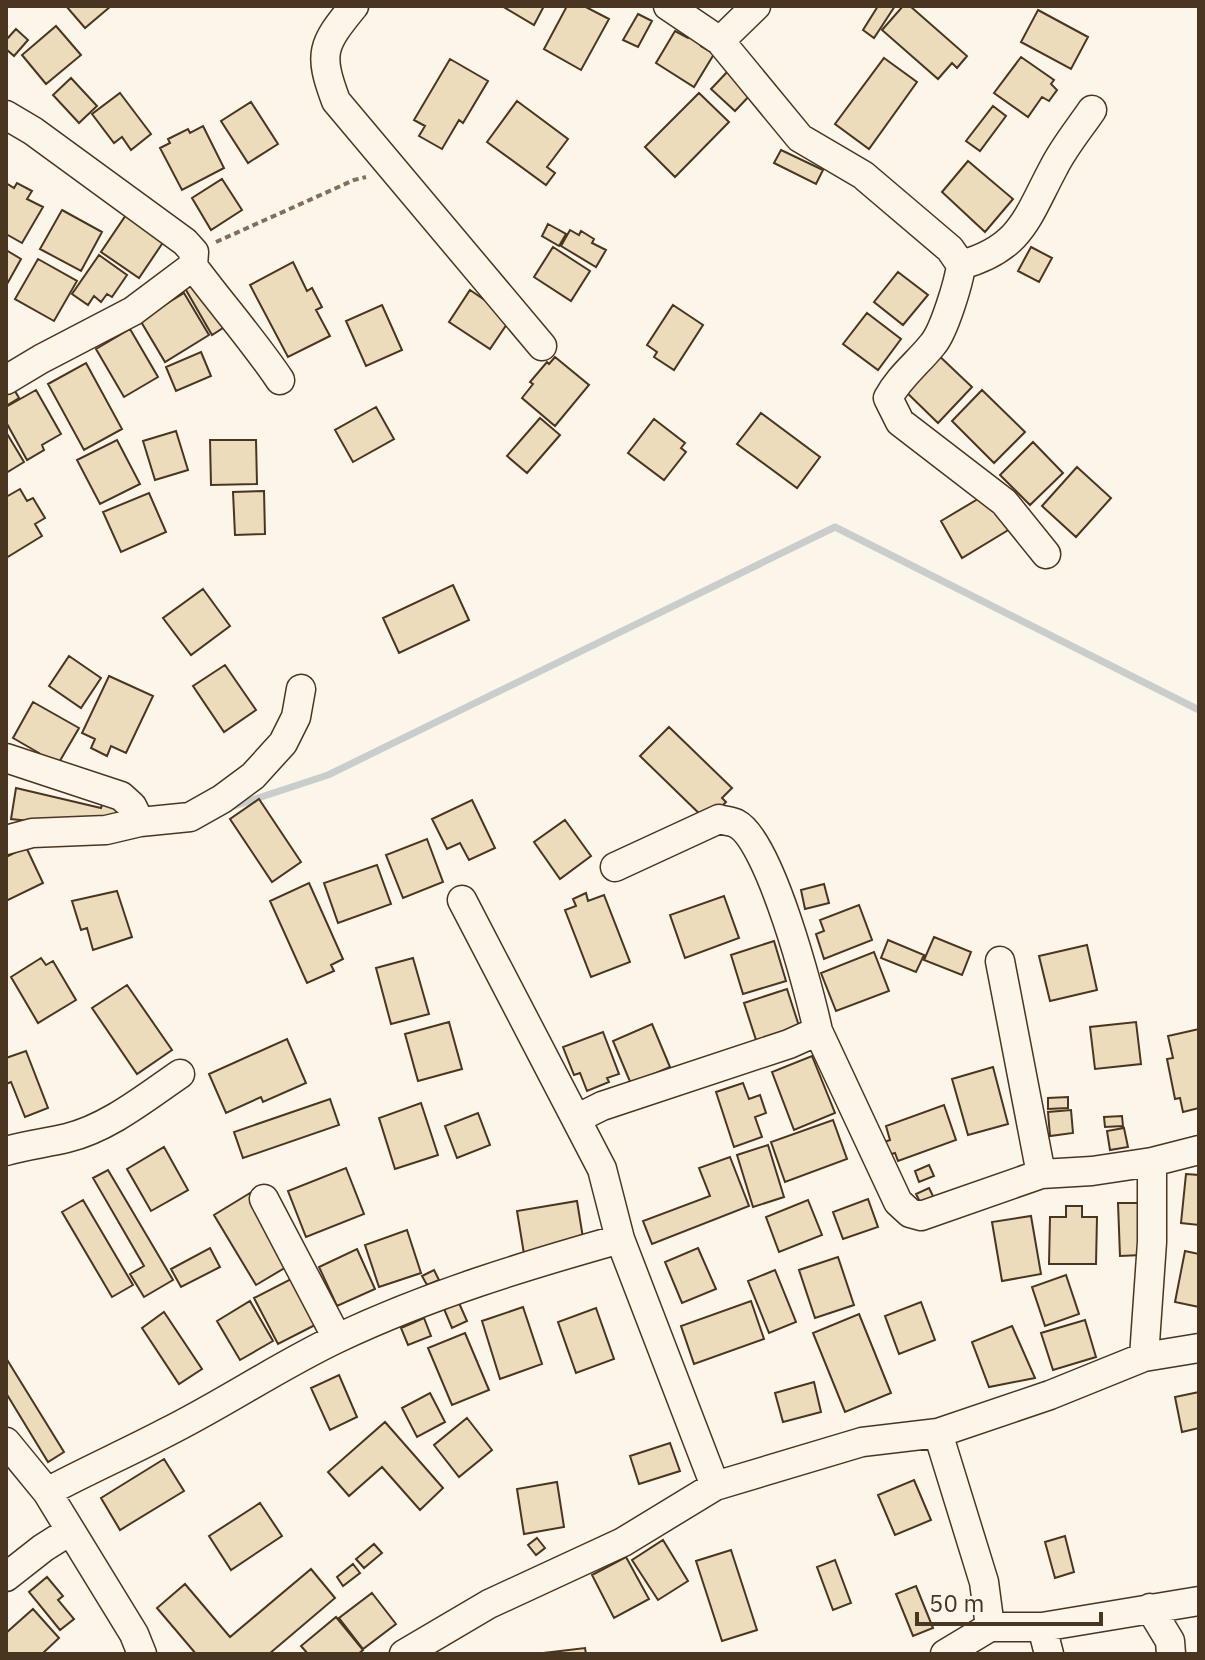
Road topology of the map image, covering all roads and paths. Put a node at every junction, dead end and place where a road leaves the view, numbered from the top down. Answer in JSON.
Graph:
{"nodes":[{"id":1,"x":354,"y":6,"type":"edge"},
{"id":2,"x":668,"y":6,"type":"edge"},
{"id":3,"x":756,"y":6,"type":"edge"},
{"id":4,"x":720,"y":41,"type":"junction"},
{"id":5,"x":1092,"y":110,"type":"dead end"},
{"id":6,"x":6,"y":115,"type":"edge"},
{"id":7,"x":396,"y":170,"type":"junction"},
{"id":8,"x":194,"y":259,"type":"junction"},
{"id":9,"x":961,"y":265,"type":"junction"},
{"id":10,"x":542,"y":346,"type":"dead end"},
{"id":11,"x":6,"y":380,"type":"edge"},
{"id":12,"x":280,"y":380,"type":"dead end"},
{"id":13,"x":1046,"y":554,"type":"dead end"},
{"id":14,"x":301,"y":689,"type":"dead end"},
{"id":15,"x":6,"y":758,"type":"edge"},
{"id":16,"x":140,"y":822,"type":"junction"},
{"id":17,"x":6,"y":840,"type":"edge"},
{"id":18,"x":615,"y":867,"type":"dead end"},
{"id":19,"x":462,"y":900,"type":"dead end"},
{"id":20,"x":1000,"y":961,"type":"dead end"},
{"id":21,"x":818,"y":1031,"type":"junction"},
{"id":22,"x":180,"y":1074,"type":"dead end"},
{"id":23,"x":576,"y":1119,"type":"junction"},
{"id":24,"x":1199,"y":1150,"type":"edge"},
{"id":25,"x":6,"y":1151,"type":"edge"},
{"id":26,"x":1152,"y":1162,"type":"junction"},
{"id":27,"x":1041,"y":1174,"type":"junction"},
{"id":28,"x":264,"y":1199,"type":"dead end"},
{"id":29,"x":620,"y":1239,"type":"junction"},
{"id":30,"x":337,"y":1338,"type":"junction"},
{"id":31,"x":1199,"y":1348,"type":"edge"},
{"id":32,"x":1144,"y":1357,"type":"junction"},
{"id":33,"x":938,"y":1433,"type":"junction"},
{"id":34,"x":6,"y":1442,"type":"edge"},
{"id":35,"x":715,"y":1486,"type":"junction"},
{"id":36,"x":47,"y":1492,"type":"junction"},
{"id":37,"x":70,"y":1531,"type":"junction"},
{"id":38,"x":6,"y":1577,"type":"edge"},
{"id":39,"x":1199,"y":1601,"type":"edge"},
{"id":40,"x":1150,"y":1608,"type":"junction"},
{"id":41,"x":990,"y":1627,"type":"junction"},
{"id":42,"x":1046,"y":1640,"type":"edge"},
{"id":43,"x":142,"y":1654,"type":"edge"},
{"id":44,"x":404,"y":1654,"type":"edge"},
{"id":45,"x":945,"y":1654,"type":"edge"},
{"id":46,"x":1171,"y":1654,"type":"edge"}],
"edges":[{"from":1,"to":7,"type":"street"},
{"from":2,"to":4,"type":"street"},
{"from":3,"to":4,"type":"street"},
{"from":4,"to":9,"type":"street"},
{"from":5,"to":9,"type":"street"},
{"from":6,"to":8,"type":"street"},
{"from":7,"to":8,"type":"path"},
{"from":7,"to":10,"type":"street"},
{"from":8,"to":11,"type":"street"},
{"from":8,"to":12,"type":"street"},
{"from":9,"to":13,"type":"street"},
{"from":14,"to":16,"type":"street"},
{"from":15,"to":16,"type":"street"},
{"from":16,"to":17,"type":"street"},
{"from":18,"to":21,"type":"street"},
{"from":19,"to":23,"type":"street"},
{"from":20,"to":27,"type":"street"},
{"from":21,"to":23,"type":"street"},
{"from":21,"to":27,"type":"street"},
{"from":22,"to":25,"type":"street"},
{"from":23,"to":29,"type":"street"},
{"from":24,"to":26,"type":"street"},
{"from":26,"to":27,"type":"street"},
{"from":26,"to":32,"type":"street"},
{"from":28,"to":30,"type":"street"},
{"from":29,"to":30,"type":"street"},
{"from":29,"to":35,"type":"street"},
{"from":30,"to":36,"type":"street"},
{"from":31,"to":32,"type":"street"},
{"from":32,"to":33,"type":"street"},
{"from":33,"to":35,"type":"street"},
{"from":33,"to":41,"type":"street"},
{"from":34,"to":36,"type":"street"},
{"from":35,"to":44,"type":"street"},
{"from":36,"to":37,"type":"street"},
{"from":37,"to":38,"type":"street"},
{"from":37,"to":43,"type":"street"},
{"from":39,"to":40,"type":"street"},
{"from":40,"to":42,"type":"street"},
{"from":40,"to":46,"type":"street"},
{"from":41,"to":42,"type":"street"},
{"from":41,"to":45,"type":"street"}]}
